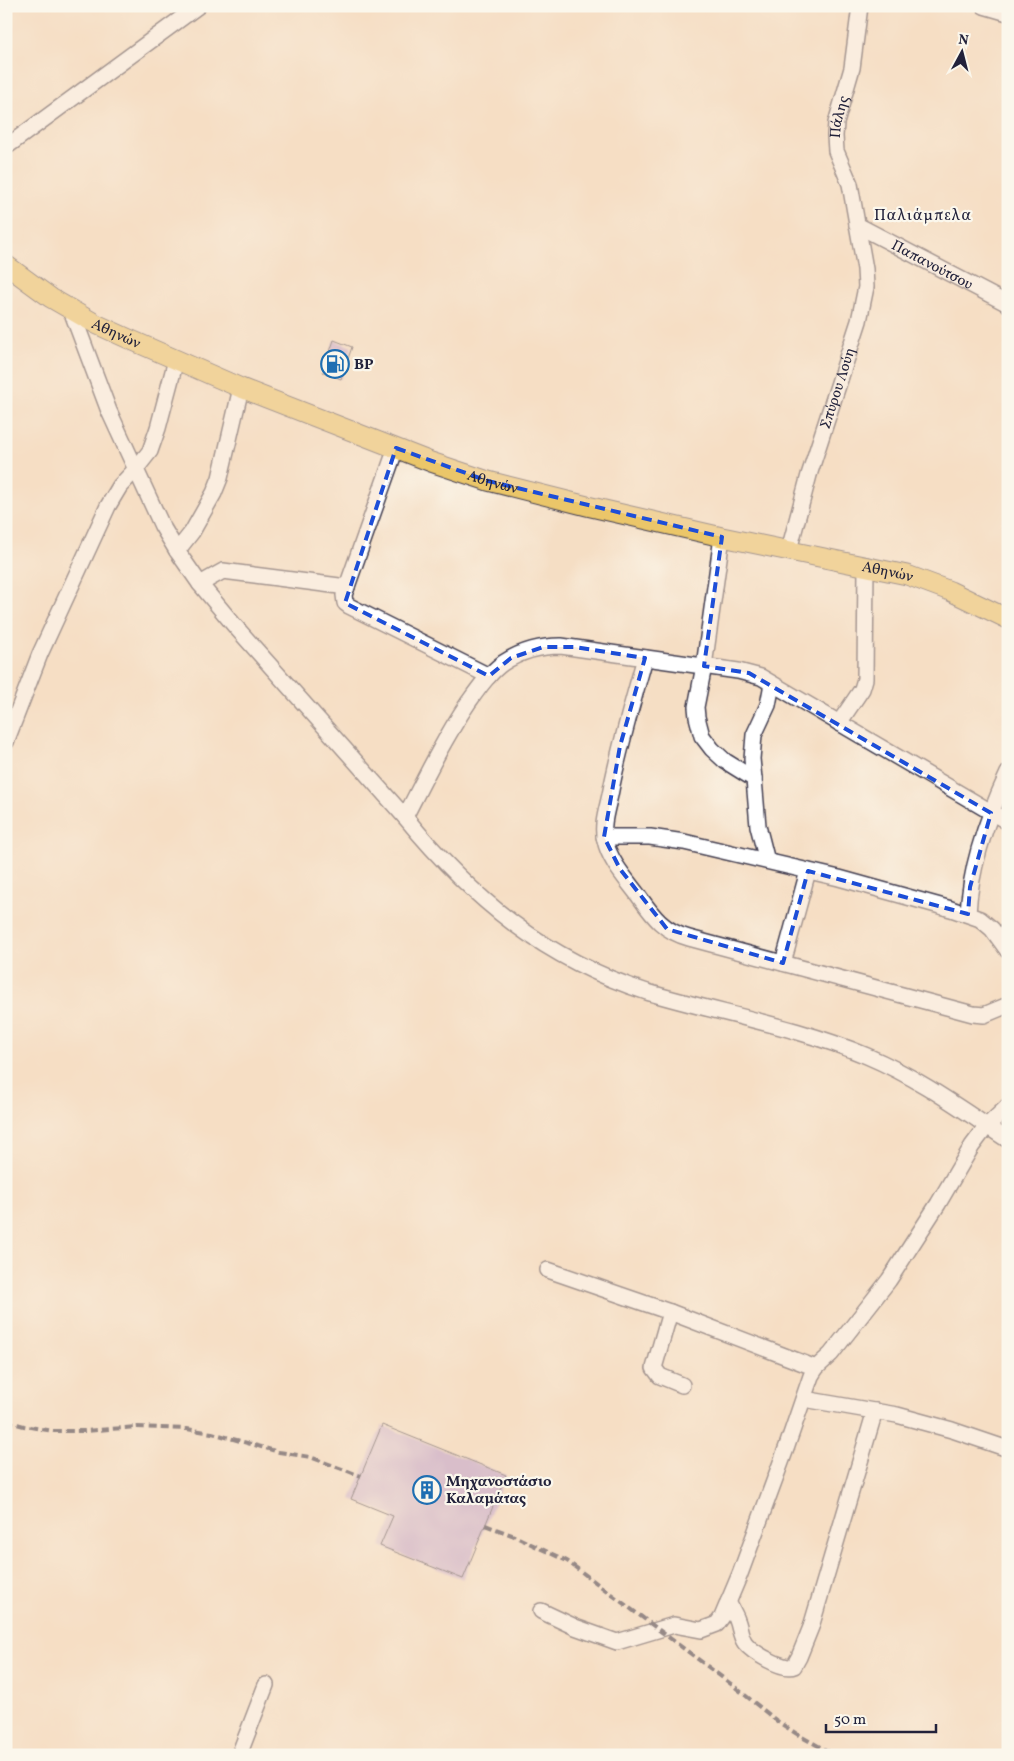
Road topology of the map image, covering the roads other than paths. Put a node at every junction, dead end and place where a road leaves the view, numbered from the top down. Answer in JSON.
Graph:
{"nodes":[{"id":1,"x":198,"y":6,"type":"edge"},
{"id":2,"x":860,"y":6,"type":"edge"},
{"id":3,"x":984,"y":6,"type":"edge"},
{"id":4,"x":1008,"y":13,"type":"edge"},
{"id":5,"x":6,"y":147,"type":"edge"},
{"id":6,"x":857,"y":226,"type":"junction"},
{"id":7,"x":6,"y":265,"type":"edge"},
{"id":8,"x":1008,"y":304,"type":"edge"},
{"id":9,"x":71,"y":310,"type":"junction"},
{"id":10,"x":176,"y":360,"type":"junction"},
{"id":11,"x":241,"y":388,"type":"junction"},
{"id":12,"x":396,"y":448,"type":"junction"},
{"id":13,"x":135,"y":470,"type":"junction"},
{"id":14,"x":722,"y":536,"type":"junction"},
{"id":15,"x":789,"y":550,"type":"junction"},
{"id":16,"x":176,"y":551,"type":"junction"},
{"id":17,"x":866,"y":565,"type":"junction"},
{"id":18,"x":200,"y":584,"type":"junction"},
{"id":19,"x":347,"y":587,"type":"junction"},
{"id":20,"x":1008,"y":619,"type":"edge"},
{"id":21,"x":645,"y":658,"type":"junction"},
{"id":22,"x":704,"y":666,"type":"junction"},
{"id":23,"x":489,"y":676,"type":"junction"},
{"id":24,"x":772,"y":684,"type":"junction"},
{"id":25,"x":839,"y":723,"type":"junction"},
{"id":26,"x":6,"y":742,"type":"edge"},
{"id":27,"x":1008,"y":772,"type":"edge"},
{"id":28,"x":754,"y":779,"type":"junction"},
{"id":29,"x":991,"y":813,"type":"junction"},
{"id":30,"x":406,"y":817,"type":"junction"},
{"id":31,"x":1008,"y":822,"type":"edge"},
{"id":32,"x":604,"y":837,"type":"junction"},
{"id":33,"x":767,"y":861,"type":"junction"},
{"id":34,"x":808,"y":871,"type":"junction"},
{"id":35,"x":968,"y":914,"type":"junction"},
{"id":36,"x":1008,"y":951,"type":"edge"},
{"id":37,"x":783,"y":963,"type":"junction"},
{"id":38,"x":1008,"y":1005,"type":"edge"},
{"id":39,"x":1008,"y":1106,"type":"edge"},
{"id":40,"x":987,"y":1126,"type":"junction"},
{"id":41,"x":1008,"y":1140,"type":"edge"},
{"id":42,"x":548,"y":1270,"type":"dead end"},
{"id":43,"x":670,"y":1312,"type":"junction"},
{"id":44,"x":816,"y":1368,"type":"junction"},
{"id":45,"x":682,"y":1386,"type":"dead end"},
{"id":46,"x":804,"y":1399,"type":"junction"},
{"id":47,"x":875,"y":1411,"type":"junction"},
{"id":48,"x":1008,"y":1449,"type":"edge"},
{"id":49,"x":728,"y":1602,"type":"junction"},
{"id":50,"x":541,"y":1611,"type":"dead end"},
{"id":51,"x":266,"y":1685,"type":"dead end"},
{"id":52,"x":238,"y":1755,"type":"edge"}],
"edges":[{"from":1,"to":5,"type":"street"},
{"from":2,"to":6,"type":"street","name":"Πάλης"},
{"from":3,"to":4,"type":"street"},
{"from":6,"to":8,"type":"street","name":"Παπανούτσου"},
{"from":6,"to":15,"type":"street","name":"Σπύρου Λούη"},
{"from":7,"to":9,"type":"main road","name":"Αθηνών"},
{"from":9,"to":10,"type":"main road","name":"Αθηνών"},
{"from":9,"to":13,"type":"street"},
{"from":10,"to":11,"type":"main road","name":"Αθηνών"},
{"from":10,"to":13,"type":"street"},
{"from":11,"to":12,"type":"main road","name":"Αθηνών"},
{"from":11,"to":16,"type":"street"},
{"from":12,"to":14,"type":"main road","name":"Αθηνών"},
{"from":12,"to":19,"type":"street"},
{"from":13,"to":16,"type":"street"},
{"from":13,"to":26,"type":"street"},
{"from":14,"to":15,"type":"main road","name":"Αθηνών"},
{"from":14,"to":22,"type":"street"},
{"from":15,"to":17,"type":"main road","name":"Αθηνών"},
{"from":16,"to":18,"type":"street"},
{"from":17,"to":20,"type":"main road","name":"Αθηνών"},
{"from":17,"to":25,"type":"street"},
{"from":18,"to":19,"type":"street"},
{"from":18,"to":30,"type":"street"},
{"from":19,"to":23,"type":"street"},
{"from":21,"to":22,"type":"street"},
{"from":21,"to":23,"type":"street"},
{"from":21,"to":32,"type":"street"},
{"from":22,"to":24,"type":"street"},
{"from":22,"to":28,"type":"street"},
{"from":23,"to":30,"type":"street"},
{"from":24,"to":25,"type":"street"},
{"from":24,"to":28,"type":"street"},
{"from":25,"to":29,"type":"street"},
{"from":27,"to":29,"type":"street"},
{"from":28,"to":33,"type":"street"},
{"from":29,"to":31,"type":"street"},
{"from":29,"to":35,"type":"street"},
{"from":30,"to":40,"type":"street"},
{"from":32,"to":33,"type":"street"},
{"from":32,"to":37,"type":"street"},
{"from":33,"to":34,"type":"street"},
{"from":34,"to":35,"type":"street"},
{"from":34,"to":37,"type":"street"},
{"from":35,"to":36,"type":"street"},
{"from":37,"to":38,"type":"street"},
{"from":39,"to":40,"type":"street"},
{"from":40,"to":41,"type":"street"},
{"from":40,"to":44,"type":"street"},
{"from":42,"to":43,"type":"street"},
{"from":43,"to":44,"type":"street"},
{"from":43,"to":45,"type":"street"},
{"from":44,"to":46,"type":"street"},
{"from":46,"to":47,"type":"street"},
{"from":46,"to":49,"type":"street"},
{"from":47,"to":48,"type":"street"},
{"from":47,"to":49,"type":"street"},
{"from":49,"to":50,"type":"street"},
{"from":51,"to":52,"type":"street"}]}
